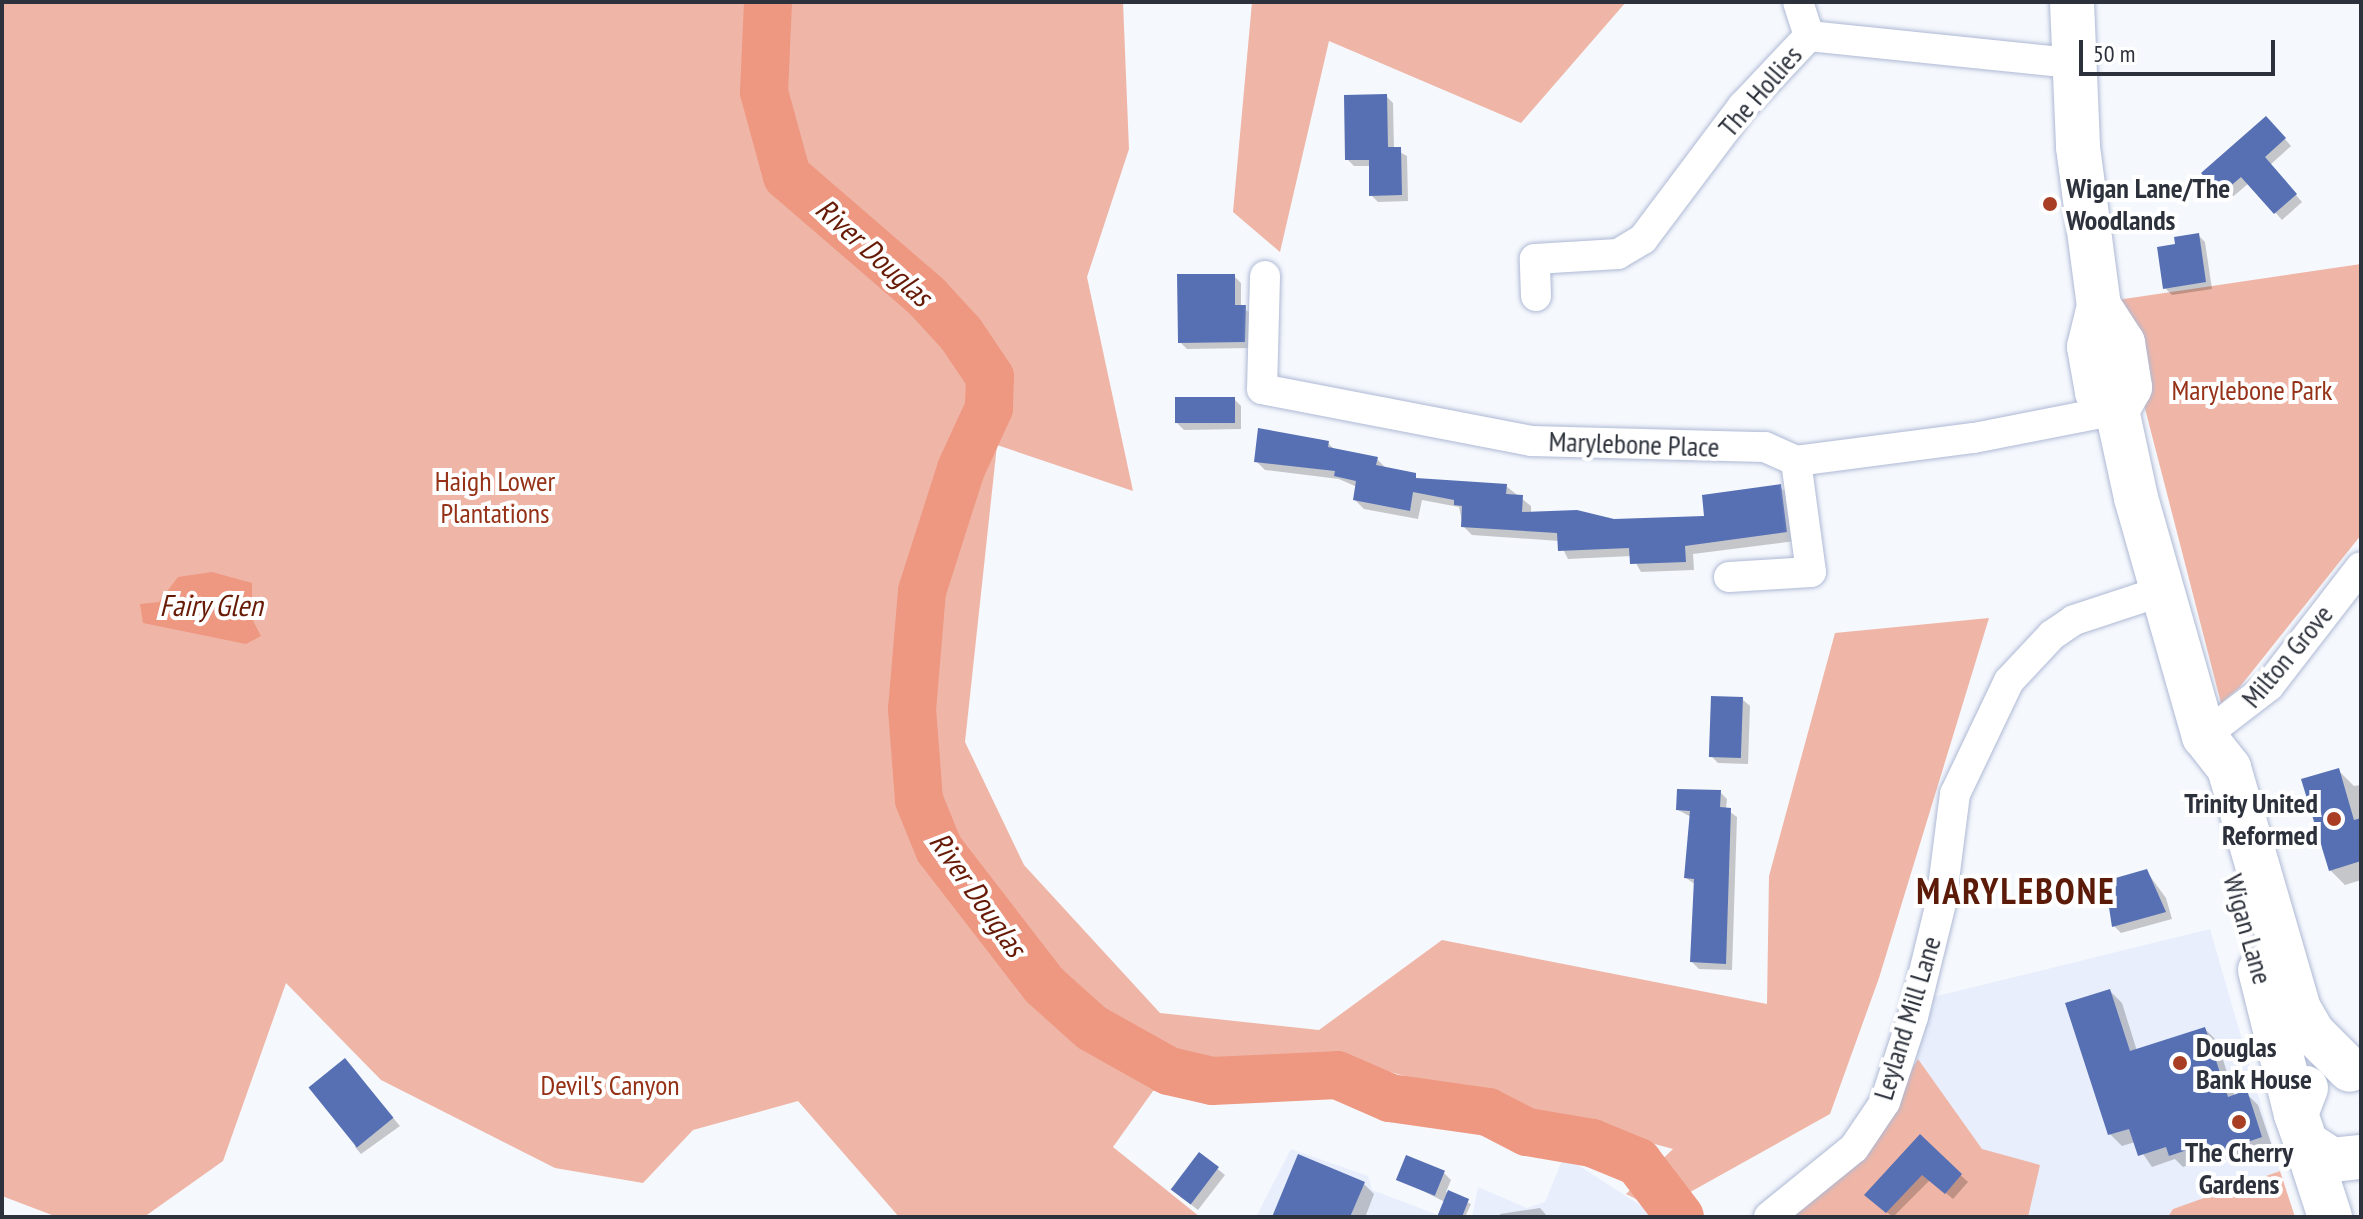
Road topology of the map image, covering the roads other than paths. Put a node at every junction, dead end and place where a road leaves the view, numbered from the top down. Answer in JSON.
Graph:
{"nodes":[{"id":1,"x":1798,"y":2,"type":"edge"},
{"id":2,"x":2072,"y":2,"type":"edge"},
{"id":3,"x":1809,"y":36,"type":"junction"},
{"id":4,"x":2072,"y":63,"type":"junction"},
{"id":5,"x":1265,"y":276,"type":"dead end"},
{"id":6,"x":1536,"y":296,"type":"dead end"},
{"id":7,"x":2117,"y":410,"type":"junction"},
{"id":8,"x":1796,"y":461,"type":"junction"},
{"id":9,"x":2361,"y":567,"type":"edge"},
{"id":10,"x":1729,"y":577,"type":"dead end"},
{"id":11,"x":2162,"y":591,"type":"junction"},
{"id":12,"x":2206,"y":740,"type":"junction"},
{"id":13,"x":2356,"y":1072,"type":"edge"},
{"id":14,"x":2301,"y":1128,"type":"junction"},
{"id":15,"x":2361,"y":1157,"type":"edge"},
{"id":16,"x":1769,"y":1217,"type":"edge"},
{"id":17,"x":2330,"y":1217,"type":"edge"}],
"edges":[{"from":1,"to":3,"type":"street"},
{"from":2,"to":4,"type":"highway"},
{"from":3,"to":4,"type":"street","name":"The Hollies"},
{"from":3,"to":6,"type":"street","name":"The Hollies"},
{"from":4,"to":7,"type":"highway"},
{"from":5,"to":8,"type":"street","name":"Marylebone Place"},
{"from":7,"to":8,"type":"street","name":"Marylebone Place"},
{"from":7,"to":11,"type":"highway","name":"Wigan Lane"},
{"from":8,"to":10,"type":"street"},
{"from":9,"to":12,"type":"street","name":"Milton Grove"},
{"from":11,"to":12,"type":"highway","name":"Wigan Lane"},
{"from":11,"to":16,"type":"street","name":"Leyland Mill Lane"},
{"from":12,"to":13,"type":"highway","name":"Wigan Lane"},
{"from":12,"to":14,"type":"highway","name":"Wigan Lane"},
{"from":13,"to":14,"type":"highway"},
{"from":14,"to":15,"type":"highway"},
{"from":14,"to":17,"type":"highway","name":"Wigan Lane"}]}
